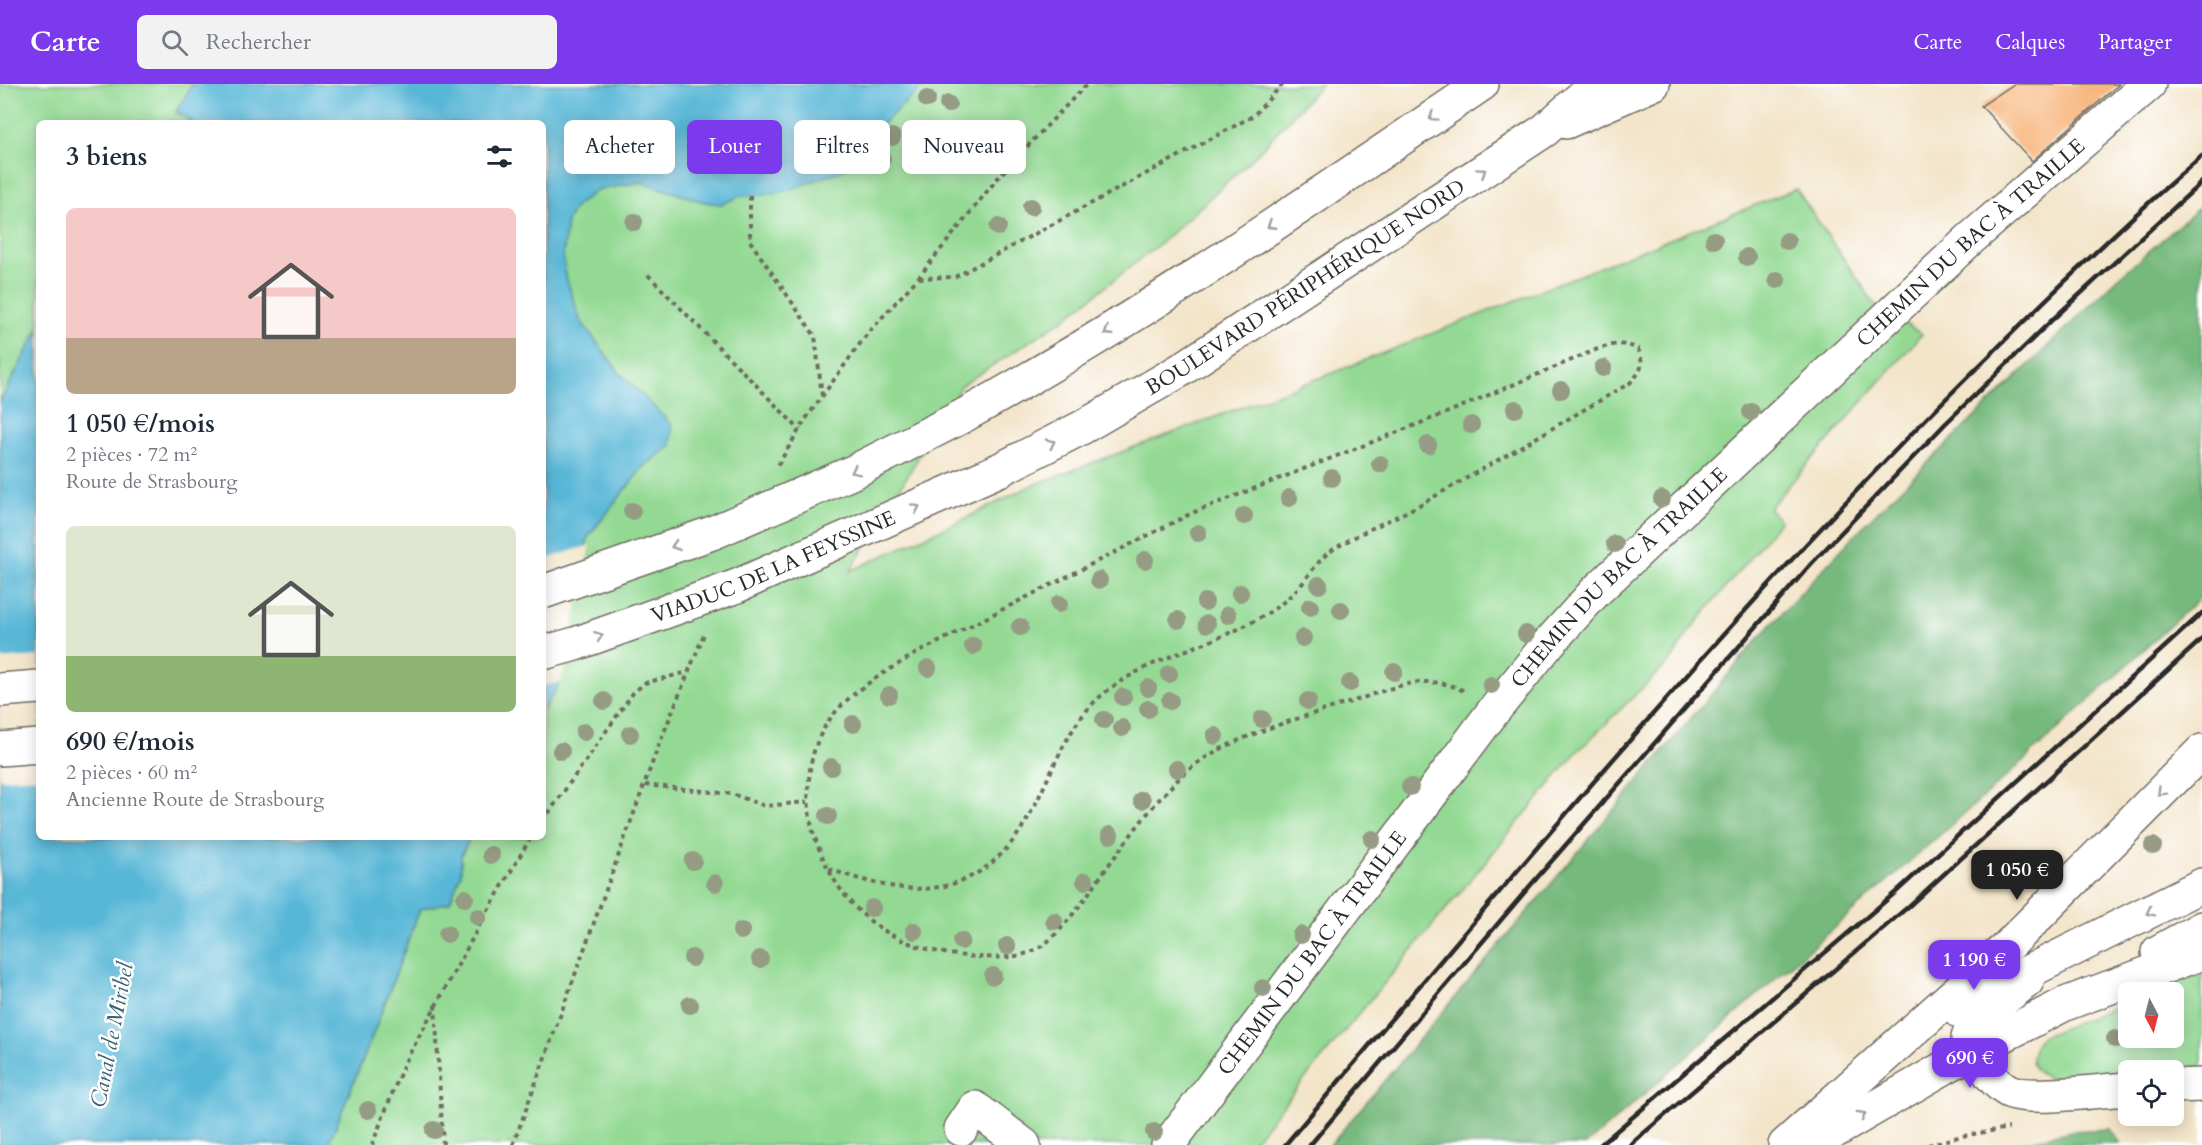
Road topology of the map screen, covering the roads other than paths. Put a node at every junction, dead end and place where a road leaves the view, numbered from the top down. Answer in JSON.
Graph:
{"nodes":[{"id":1,"x":1482,"y":84,"type":"edge"},
{"id":2,"x":1596,"y":84,"type":"edge"},
{"id":3,"x":1653,"y":84,"type":"edge"},
{"id":4,"x":2149,"y":84,"type":"edge"},
{"id":5,"x":1545,"y":130,"type":"junction"},
{"id":6,"x":999,"y":470,"type":"joint"},
{"id":7,"x":546,"y":591,"type":"edge"},
{"id":8,"x":546,"y":652,"type":"edge"},
{"id":9,"x":36,"y":687,"type":"edge"},
{"id":10,"x":0,"y":690,"type":"edge"},
{"id":11,"x":36,"y":746,"type":"edge"},
{"id":12,"x":0,"y":749,"type":"edge"},
{"id":13,"x":2202,"y":751,"type":"edge"},
{"id":14,"x":2202,"y":885,"type":"edge"},
{"id":15,"x":2202,"y":928,"type":"edge"},
{"id":16,"x":2202,"y":953,"type":"edge"},
{"id":17,"x":2055,"y":960,"type":"junction"},
{"id":18,"x":2065,"y":1004,"type":"junction"},
{"id":19,"x":1973,"y":1051,"type":"junction"},
{"id":20,"x":1859,"y":1081,"type":"junction"},
{"id":21,"x":2202,"y":1085,"type":"edge"},
{"id":22,"x":2184,"y":1086,"type":"edge"},
{"id":23,"x":2118,"y":1090,"type":"edge"},
{"id":24,"x":961,"y":1129,"type":"dead end"},
{"id":25,"x":1024,"y":1145,"type":"edge"},
{"id":26,"x":1168,"y":1145,"type":"edge"},
{"id":27,"x":1785,"y":1145,"type":"edge"},
{"id":28,"x":1811,"y":1145,"type":"edge"}],
"edges":[{"from":1,"to":7,"type":"main road","one_way":true,"bridge":true},
{"from":2,"to":5,"type":"main road","name":"BOULEVARD PÉRIPHÉRIQUE NORD"},
{"from":3,"to":5,"type":"main road"},
{"from":4,"to":26,"type":"main road","name":"CHEMIN DU BAC À TRAILLE"},
{"from":6,"to":5,"type":"main road","name":"BOULEVARD PÉRIPHÉRIQUE NORD","one_way":true},
{"from":8,"to":6,"type":"main road","name":"VIADUC DE LA FEYSSINE","one_way":true,"bridge":true},
{"from":9,"to":10,"type":"main road"},
{"from":11,"to":12,"type":"main road"},
{"from":13,"to":20,"type":"main road","one_way":true},
{"from":14,"to":17,"type":"main road","one_way":true},
{"from":15,"to":18,"type":"main road"},
{"from":16,"to":18,"type":"main road"},
{"from":17,"to":19,"type":"main road"},
{"from":17,"to":20,"type":"main road"},
{"from":18,"to":19,"type":"main road"},
{"from":19,"to":23,"type":"main road"},
{"from":28,"to":19,"type":"main road","one_way":true},
{"from":20,"to":27,"type":"main road"},
{"from":21,"to":22,"type":"main road"},
{"from":24,"to":25,"type":"main road"}]}
